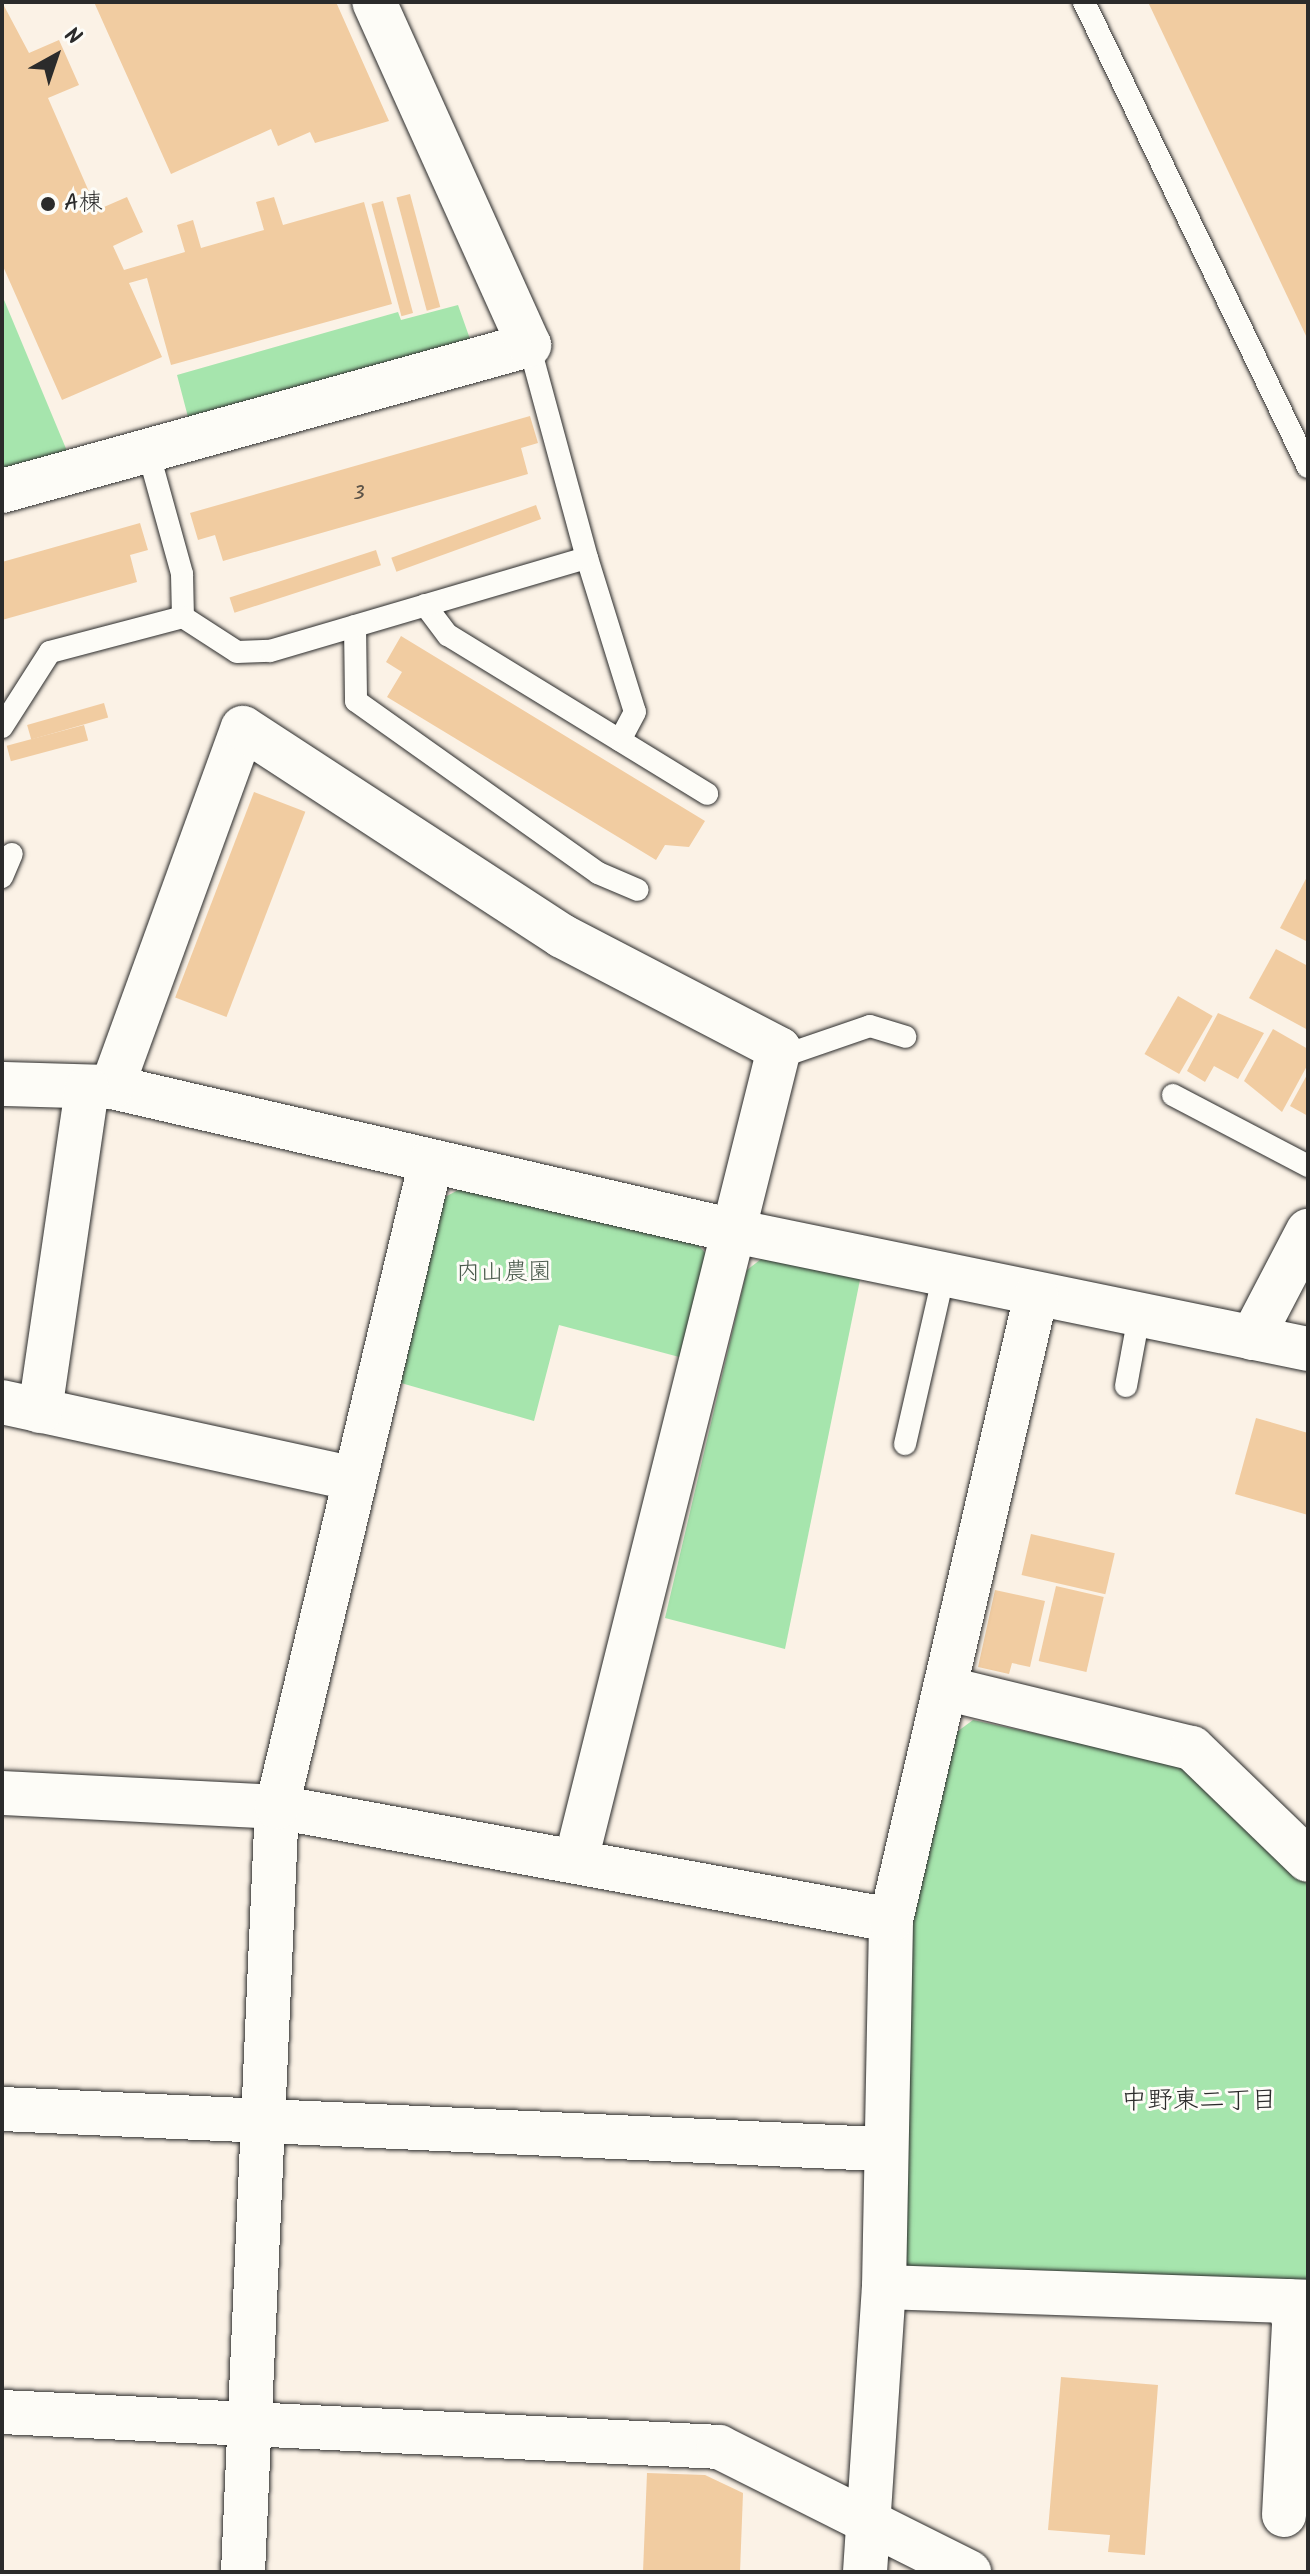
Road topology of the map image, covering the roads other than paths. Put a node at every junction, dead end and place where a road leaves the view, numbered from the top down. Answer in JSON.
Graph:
{"nodes":[{"id":1,"x":374,"y":2,"type":"edge"},
{"id":2,"x":1084,"y":2,"type":"edge"},
{"id":3,"x":529,"y":345,"type":"junction"},
{"id":4,"x":148,"y":451,"type":"junction"},
{"id":5,"x":1308,"y":467,"type":"edge"},
{"id":6,"x":2,"y":491,"type":"edge"},
{"id":7,"x":587,"y":558,"type":"junction"},
{"id":8,"x":425,"y":605,"type":"junction"},
{"id":9,"x":183,"y":617,"type":"junction"},
{"id":10,"x":355,"y":626,"type":"junction"},
{"id":11,"x":2,"y":727,"type":"edge"},
{"id":12,"x":620,"y":740,"type":"junction"},
{"id":13,"x":707,"y":794,"type":"dead end"},
{"id":14,"x":12,"y":854,"type":"dead end"},
{"id":15,"x":2,"y":877,"type":"edge"},
{"id":16,"x":638,"y":890,"type":"dead end"},
{"id":17,"x":905,"y":1037,"type":"dead end"},
{"id":18,"x":777,"y":1058,"type":"junction"},
{"id":19,"x":2,"y":1084,"type":"edge"},
{"id":20,"x":100,"y":1088,"type":"junction"},
{"id":21,"x":1173,"y":1095,"type":"dead end"},
{"id":22,"x":431,"y":1161,"type":"junction"},
{"id":23,"x":1308,"y":1166,"type":"edge"},
{"id":24,"x":1308,"y":1231,"type":"edge"},
{"id":25,"x":737,"y":1232,"type":"junction"},
{"id":26,"x":944,"y":1274,"type":"junction"},
{"id":27,"x":1036,"y":1295,"type":"junction"},
{"id":28,"x":1139,"y":1316,"type":"junction"},
{"id":29,"x":1252,"y":1338,"type":"junction"},
{"id":30,"x":1308,"y":1349,"type":"edge"},
{"id":31,"x":1126,"y":1386,"type":"dead end"},
{"id":32,"x":21,"y":1407,"type":"edge"},
{"id":33,"x":905,"y":1444,"type":"dead end"},
{"id":34,"x":352,"y":1478,"type":"junction"},
{"id":35,"x":945,"y":1688,"type":"junction"},
{"id":36,"x":2,"y":1793,"type":"edge"},
{"id":37,"x":277,"y":1807,"type":"junction"},
{"id":38,"x":576,"y":1860,"type":"junction"},
{"id":39,"x":1308,"y":1860,"type":"edge"},
{"id":40,"x":891,"y":1920,"type":"junction"},
{"id":41,"x":2,"y":2109,"type":"edge"},
{"id":42,"x":262,"y":2121,"type":"junction"},
{"id":43,"x":881,"y":2149,"type":"junction"},
{"id":44,"x":884,"y":2287,"type":"junction"},
{"id":45,"x":1298,"y":2302,"type":"edge"},
{"id":46,"x":2,"y":2412,"type":"edge"},
{"id":47,"x":249,"y":2420,"type":"junction"},
{"id":48,"x":1284,"y":2515,"type":"dead end"},
{"id":49,"x":867,"y":2520,"type":"junction"},
{"id":50,"x":243,"y":2572,"type":"edge"},
{"id":51,"x":865,"y":2572,"type":"edge"},
{"id":52,"x":969,"y":2572,"type":"edge"}],
"edges":[{"from":1,"to":3,"type":"street"},
{"from":2,"to":5,"type":"lane"},
{"from":3,"to":4,"type":"street"},
{"from":3,"to":7,"type":"lane"},
{"from":4,"to":6,"type":"street"},
{"from":4,"to":9,"type":"lane"},
{"from":7,"to":8,"type":"lane"},
{"from":7,"to":12,"type":"lane"},
{"from":8,"to":10,"type":"lane"},
{"from":8,"to":12,"type":"lane"},
{"from":9,"to":10,"type":"lane"},
{"from":9,"to":11,"type":"lane"},
{"from":10,"to":16,"type":"lane"},
{"from":12,"to":13,"type":"lane"},
{"from":14,"to":15,"type":"lane"},
{"from":17,"to":18,"type":"lane"},
{"from":18,"to":20,"type":"street"},
{"from":18,"to":25,"type":"street"},
{"from":19,"to":20,"type":"street"},
{"from":20,"to":22,"type":"street"},
{"from":20,"to":32,"type":"street"},
{"from":21,"to":23,"type":"lane"},
{"from":22,"to":25,"type":"street"},
{"from":22,"to":34,"type":"street"},
{"from":24,"to":29,"type":"street"},
{"from":25,"to":26,"type":"street"},
{"from":25,"to":38,"type":"street"},
{"from":26,"to":27,"type":"street"},
{"from":26,"to":33,"type":"lane"},
{"from":27,"to":28,"type":"street"},
{"from":27,"to":35,"type":"street"},
{"from":28,"to":29,"type":"street"},
{"from":28,"to":31,"type":"lane"},
{"from":29,"to":30,"type":"street"},
{"from":32,"to":34,"type":"street"},
{"from":34,"to":37,"type":"street"},
{"from":35,"to":39,"type":"street"},
{"from":35,"to":40,"type":"street"},
{"from":36,"to":37,"type":"street"},
{"from":37,"to":38,"type":"street"},
{"from":37,"to":42,"type":"street"},
{"from":38,"to":40,"type":"street"},
{"from":40,"to":43,"type":"street"},
{"from":41,"to":42,"type":"street"},
{"from":42,"to":43,"type":"street"},
{"from":42,"to":47,"type":"street"},
{"from":43,"to":44,"type":"street"},
{"from":44,"to":45,"type":"street"},
{"from":44,"to":49,"type":"street"},
{"from":45,"to":48,"type":"street"},
{"from":46,"to":47,"type":"street"},
{"from":47,"to":49,"type":"street"},
{"from":47,"to":50,"type":"street"},
{"from":49,"to":51,"type":"street"},
{"from":49,"to":52,"type":"street"}]}
